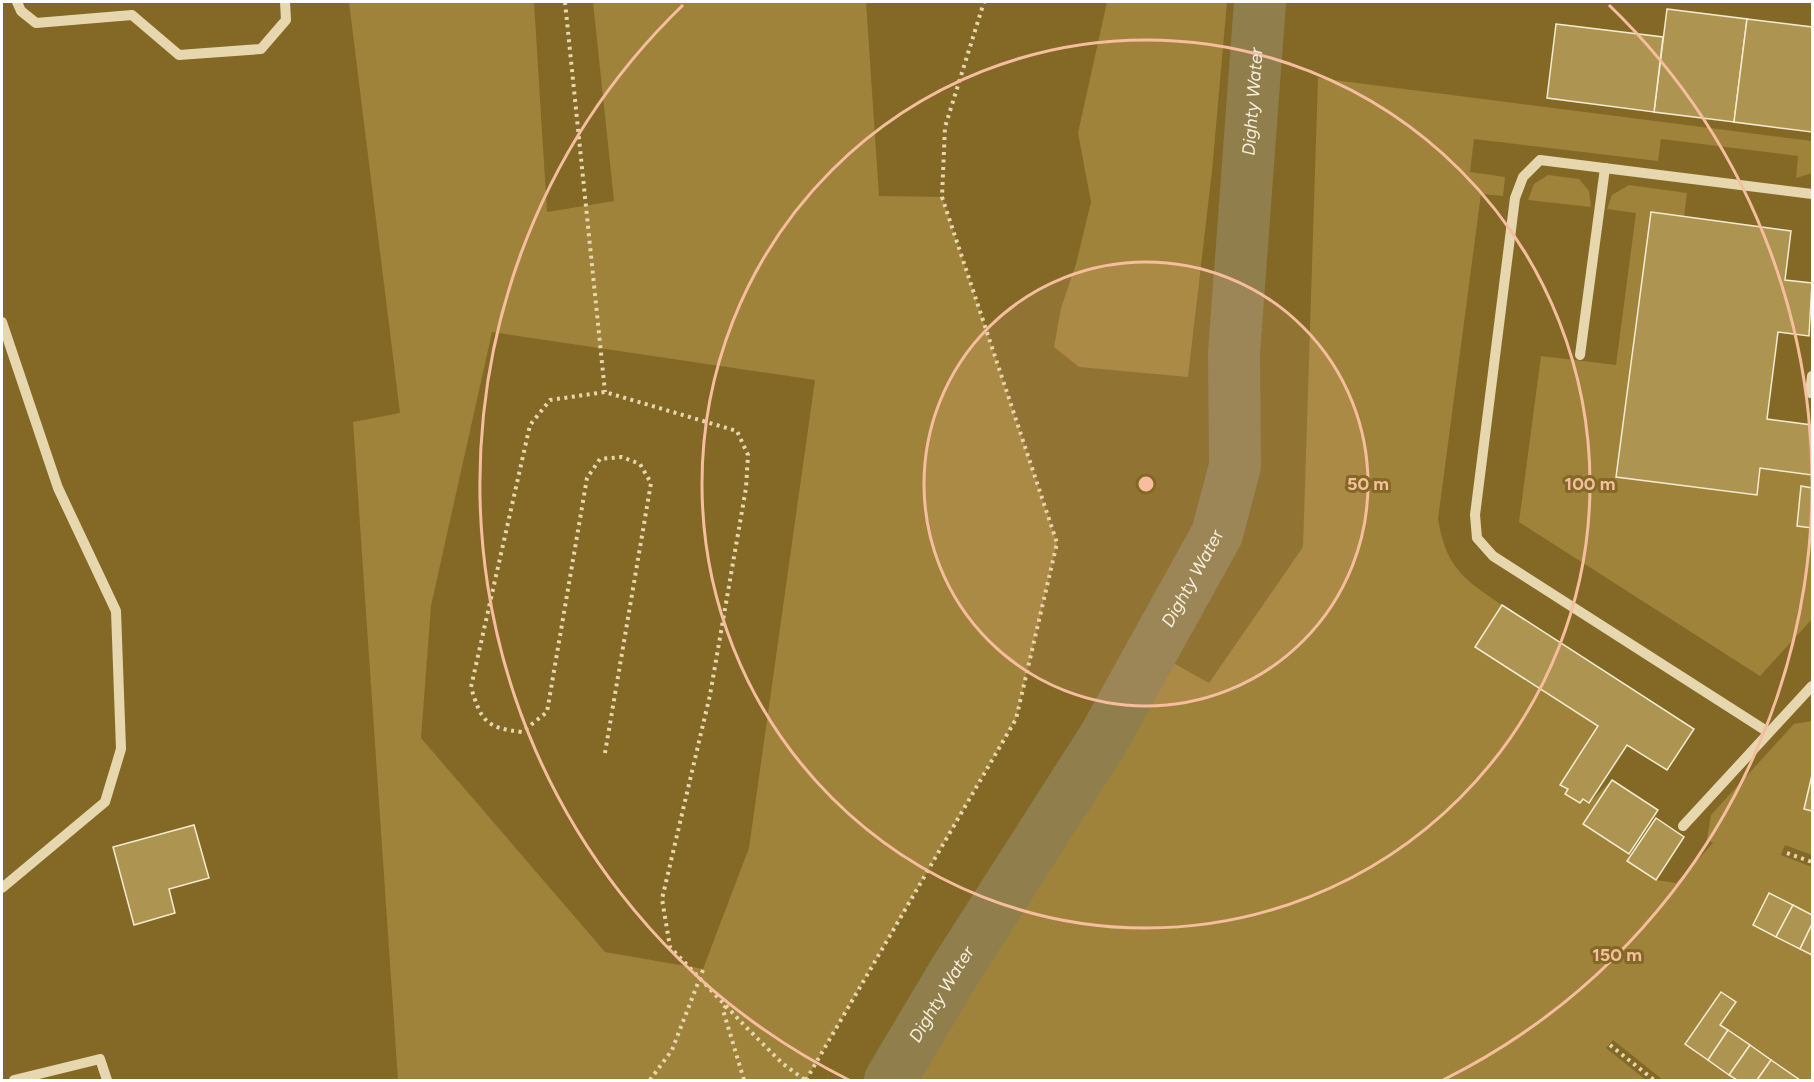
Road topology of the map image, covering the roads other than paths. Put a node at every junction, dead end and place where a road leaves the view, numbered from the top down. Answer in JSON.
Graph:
{"nodes":[{"id":1,"x":17,"y":2,"type":"edge"},
{"id":2,"x":285,"y":2,"type":"edge"},
{"id":3,"x":1605,"y":168,"type":"junction"},
{"id":4,"x":1812,"y":194,"type":"edge"},
{"id":5,"x":2,"y":322,"type":"edge"},
{"id":6,"x":1580,"y":355,"type":"dead end"},
{"id":7,"x":1812,"y":376,"type":"edge"},
{"id":8,"x":1812,"y":393,"type":"edge"},
{"id":9,"x":1812,"y":686,"type":"edge"},
{"id":10,"x":1768,"y":732,"type":"junction"},
{"id":11,"x":1683,"y":826,"type":"dead end"},
{"id":12,"x":2,"y":888,"type":"edge"},
{"id":13,"x":14,"y":1080,"type":"edge"},
{"id":14,"x":106,"y":1080,"type":"edge"}],
"edges":[{"from":1,"to":2,"type":"street"},
{"from":3,"to":4,"type":"street"},
{"from":3,"to":6,"type":"street"},
{"from":3,"to":10,"type":"street"},
{"from":5,"to":12,"type":"street"},
{"from":7,"to":8,"type":"street"},
{"from":9,"to":10,"type":"street"},
{"from":10,"to":11,"type":"street"},
{"from":13,"to":14,"type":"street"}]}
